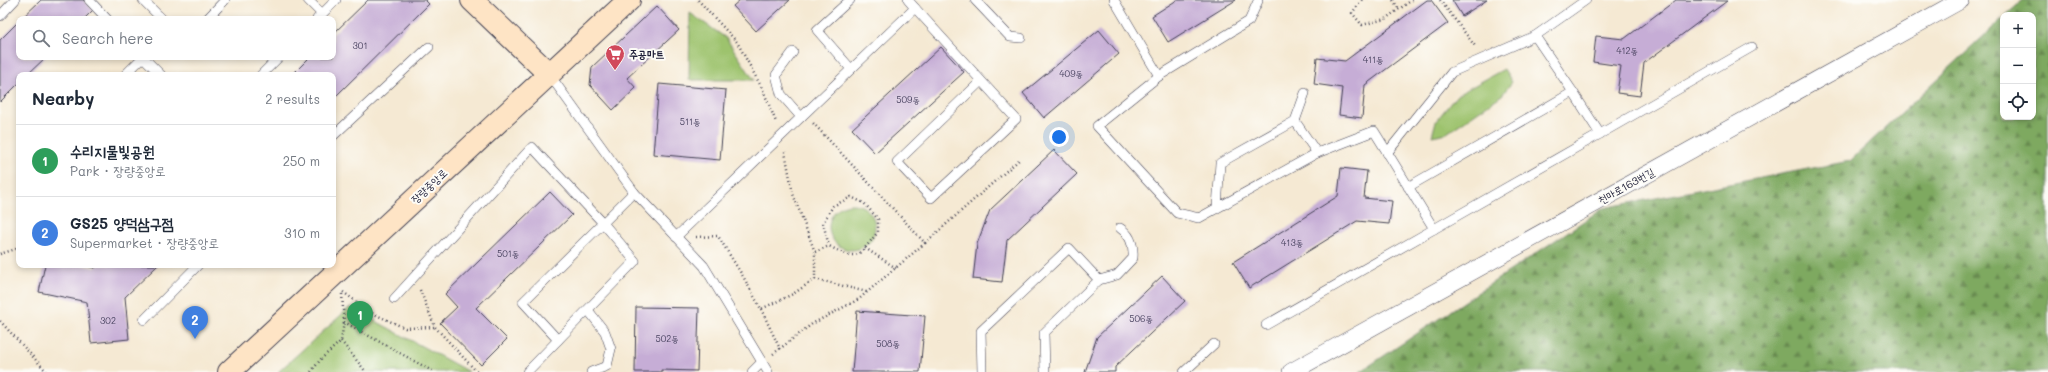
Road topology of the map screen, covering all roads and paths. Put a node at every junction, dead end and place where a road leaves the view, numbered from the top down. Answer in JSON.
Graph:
{"nodes":[{"id":1,"x":15,"y":0,"type":"edge"},
{"id":2,"x":89,"y":0,"type":"edge"},
{"id":3,"x":226,"y":0,"type":"edge"},
{"id":4,"x":308,"y":0,"type":"edge"},
{"id":5,"x":336,"y":0,"type":"edge"},
{"id":6,"x":472,"y":0,"type":"edge"},
{"id":7,"x":629,"y":0,"type":"edge"},
{"id":8,"x":698,"y":0,"type":"edge"},
{"id":9,"x":850,"y":0,"type":"edge"},
{"id":10,"x":908,"y":0,"type":"edge"},
{"id":11,"x":975,"y":0,"type":"edge"},
{"id":12,"x":1114,"y":0,"type":"edge"},
{"id":13,"x":1362,"y":0,"type":"edge"},
{"id":14,"x":1393,"y":0,"type":"edge"},
{"id":15,"x":1412,"y":0,"type":"edge"},
{"id":16,"x":1440,"y":0,"type":"edge"},
{"id":17,"x":1586,"y":0,"type":"edge"},
{"id":18,"x":1961,"y":0,"type":"edge"},
{"id":19,"x":144,"y":1,"type":"edge"},
{"id":20,"x":1258,"y":1,"type":"dead end"},
{"id":21,"x":915,"y":8,"type":"junction"},
{"id":22,"x":1399,"y":9,"type":"junction"},
{"id":23,"x":0,"y":16,"type":"edge"},
{"id":24,"x":104,"y":16,"type":"edge"},
{"id":25,"x":159,"y":16,"type":"edge"},
{"id":26,"x":211,"y":16,"type":"edge"},
{"id":27,"x":319,"y":16,"type":"edge"},
{"id":28,"x":321,"y":16,"type":"edge"},
{"id":29,"x":1535,"y":36,"type":"junction"},
{"id":30,"x":1021,"y":38,"type":"dead end"},
{"id":31,"x":429,"y":47,"type":"dead end"},
{"id":32,"x":1752,"y":47,"type":"dead end"},
{"id":33,"x":793,"y":52,"type":"dead end"},
{"id":34,"x":1484,"y":58,"type":"junction"},
{"id":35,"x":140,"y":60,"type":"edge"},
{"id":36,"x":146,"y":60,"type":"edge"},
{"id":37,"x":276,"y":60,"type":"edge"},
{"id":38,"x":851,"y":69,"type":"junction"},
{"id":39,"x":128,"y":72,"type":"edge"},
{"id":40,"x":157,"y":72,"type":"edge"},
{"id":41,"x":264,"y":72,"type":"edge"},
{"id":42,"x":549,"y":74,"type":"junction"},
{"id":43,"x":1159,"y":76,"type":"junction"},
{"id":44,"x":981,"y":81,"type":"junction"},
{"id":45,"x":1573,"y":92,"type":"junction"},
{"id":46,"x":1305,"y":93,"type":"dead end"},
{"id":47,"x":803,"y":116,"type":"junction"},
{"id":48,"x":1295,"y":121,"type":"junction"},
{"id":49,"x":336,"y":133,"type":"edge"},
{"id":50,"x":1600,"y":134,"type":"junction"},
{"id":51,"x":782,"y":136,"type":"junction"},
{"id":52,"x":1317,"y":152,"type":"junction"},
{"id":53,"x":1387,"y":153,"type":"junction"},
{"id":54,"x":1020,"y":159,"type":"dead end"},
{"id":55,"x":1408,"y":187,"type":"junction"},
{"id":56,"x":634,"y":192,"type":"junction"},
{"id":57,"x":1217,"y":208,"type":"junction"},
{"id":58,"x":603,"y":223,"type":"junction"},
{"id":59,"x":1120,"y":228,"type":"dead end"},
{"id":60,"x":1434,"y":229,"type":"junction"},
{"id":61,"x":676,"y":237,"type":"junction"},
{"id":62,"x":925,"y":243,"type":"junction"},
{"id":63,"x":829,"y":246,"type":"junction"},
{"id":64,"x":865,"y":248,"type":"junction"},
{"id":65,"x":16,"y":249,"type":"edge"},
{"id":66,"x":815,"y":252,"type":"junction"},
{"id":67,"x":0,"y":254,"type":"edge"},
{"id":68,"x":195,"y":268,"type":"edge"},
{"id":69,"x":896,"y":268,"type":"junction"},
{"id":70,"x":415,"y":276,"type":"junction"},
{"id":71,"x":815,"y":279,"type":"junction"},
{"id":72,"x":1099,"y":280,"type":"junction"},
{"id":73,"x":336,"y":285,"type":"junction"},
{"id":74,"x":867,"y":292,"type":"junction"},
{"id":75,"x":394,"y":299,"type":"dead end"},
{"id":76,"x":760,"y":309,"type":"junction"},
{"id":77,"x":588,"y":310,"type":"junction"},
{"id":78,"x":144,"y":320,"type":"dead end"},
{"id":79,"x":0,"y":321,"type":"edge"},
{"id":80,"x":344,"y":322,"type":"junction"},
{"id":81,"x":1266,"y":325,"type":"dead end"},
{"id":82,"x":435,"y":327,"type":"junction"},
{"id":83,"x":558,"y":340,"type":"junction"},
{"id":84,"x":341,"y":341,"type":"junction"},
{"id":85,"x":1214,"y":344,"type":"dead end"},
{"id":86,"x":780,"y":349,"type":"junction"},
{"id":87,"x":762,"y":362,"type":"junction"},
{"id":88,"x":47,"y":372,"type":"edge"},
{"id":89,"x":229,"y":372,"type":"edge"},
{"id":90,"x":311,"y":372,"type":"edge"},
{"id":91,"x":366,"y":372,"type":"edge"},
{"id":92,"x":434,"y":372,"type":"edge"},
{"id":93,"x":477,"y":372,"type":"edge"},
{"id":94,"x":527,"y":372,"type":"edge"},
{"id":95,"x":591,"y":372,"type":"edge"},
{"id":96,"x":752,"y":372,"type":"edge"},
{"id":97,"x":768,"y":372,"type":"edge"},
{"id":98,"x":982,"y":372,"type":"edge"},
{"id":99,"x":1045,"y":372,"type":"edge"},
{"id":100,"x":1184,"y":372,"type":"edge"},
{"id":101,"x":1291,"y":372,"type":"edge"}],
"edges":[{"from":1,"to":23,"type":"lane"},
{"from":2,"to":24,"type":"lane"},
{"from":3,"to":26,"type":"lane"},
{"from":4,"to":27,"type":"lane"},
{"from":5,"to":28,"type":"lane"},
{"from":6,"to":42,"type":"street"},
{"from":7,"to":42,"type":"street","name":"장량중앙로"},
{"from":8,"to":51,"type":"path"},
{"from":9,"to":38,"type":"lane"},
{"from":10,"to":21,"type":"lane"},
{"from":11,"to":30,"type":"lane"},
{"from":12,"to":43,"type":"lane"},
{"from":13,"to":22,"type":"path"},
{"from":14,"to":22,"type":"path"},
{"from":15,"to":22,"type":"path"},
{"from":16,"to":34,"type":"path"},
{"from":17,"to":29,"type":"lane"},
{"from":18,"to":101,"type":"street","name":"천마로163번길"},
{"from":19,"to":25,"type":"lane"},
{"from":20,"to":43,"type":"lane"},
{"from":21,"to":38,"type":"lane"},
{"from":21,"to":44,"type":"lane"},
{"from":29,"to":34,"type":"lane"},
{"from":29,"to":45,"type":"lane"},
{"from":31,"to":49,"type":"lane"},
{"from":32,"to":50,"type":"lane"},
{"from":33,"to":47,"type":"lane"},
{"from":34,"to":53,"type":"lane"},
{"from":35,"to":39,"type":"lane"},
{"from":36,"to":40,"type":"lane"},
{"from":37,"to":41,"type":"lane"},
{"from":38,"to":47,"type":"lane"},
{"from":42,"to":56,"type":"lane"},
{"from":42,"to":73,"type":"street","name":"장량중앙로"},
{"from":43,"to":57,"type":"lane"},
{"from":44,"to":44,"type":"lane"},
{"from":45,"to":50,"type":"lane"},
{"from":45,"to":55,"type":"lane"},
{"from":46,"to":48,"type":"lane"},
{"from":47,"to":51,"type":"lane"},
{"from":47,"to":62,"type":"path"},
{"from":48,"to":52,"type":"lane"},
{"from":48,"to":57,"type":"lane"},
{"from":50,"to":60,"type":"lane"},
{"from":51,"to":61,"type":"lane"},
{"from":51,"to":66,"type":"path"},
{"from":52,"to":53,"type":"lane"},
{"from":52,"to":57,"type":"lane"},
{"from":53,"to":55,"type":"lane"},
{"from":54,"to":62,"type":"path"},
{"from":55,"to":60,"type":"lane"},
{"from":56,"to":58,"type":"lane"},
{"from":56,"to":61,"type":"lane"},
{"from":58,"to":70,"type":"lane"},
{"from":58,"to":77,"type":"lane"},
{"from":58,"to":83,"type":"lane"},
{"from":59,"to":72,"type":"lane"},
{"from":60,"to":81,"type":"lane"},
{"from":61,"to":76,"type":"path"},
{"from":61,"to":87,"type":"lane"},
{"from":62,"to":69,"type":"path"},
{"from":63,"to":64,"type":"path"},
{"from":63,"to":64,"type":"path"},
{"from":63,"to":66,"type":"path"},
{"from":64,"to":69,"type":"path"},
{"from":65,"to":67,"type":"path"},
{"from":66,"to":71,"type":"path"},
{"from":68,"to":78,"type":"lane"},
{"from":69,"to":74,"type":"path"},
{"from":70,"to":75,"type":"lane"},
{"from":70,"to":82,"type":"path"},
{"from":71,"to":74,"type":"path"},
{"from":71,"to":76,"type":"path"},
{"from":72,"to":98,"type":"lane"},
{"from":72,"to":99,"type":"lane"},
{"from":73,"to":80,"type":"path"},
{"from":73,"to":82,"type":"path"},
{"from":73,"to":89,"type":"street","name":"장량중앙로"},
{"from":74,"to":86,"type":"path"},
{"from":76,"to":86,"type":"path"},
{"from":77,"to":83,"type":"lane"},
{"from":77,"to":95,"type":"lane"},
{"from":79,"to":88,"type":"path"},
{"from":80,"to":84,"type":"path"},
{"from":80,"to":92,"type":"path"},
{"from":82,"to":93,"type":"path"},
{"from":83,"to":94,"type":"lane"},
{"from":84,"to":90,"type":"path"},
{"from":84,"to":91,"type":"path"},
{"from":85,"to":100,"type":"lane"},
{"from":86,"to":87,"type":"path"},
{"from":87,"to":96,"type":"lane"},
{"from":87,"to":97,"type":"lane"}]}
